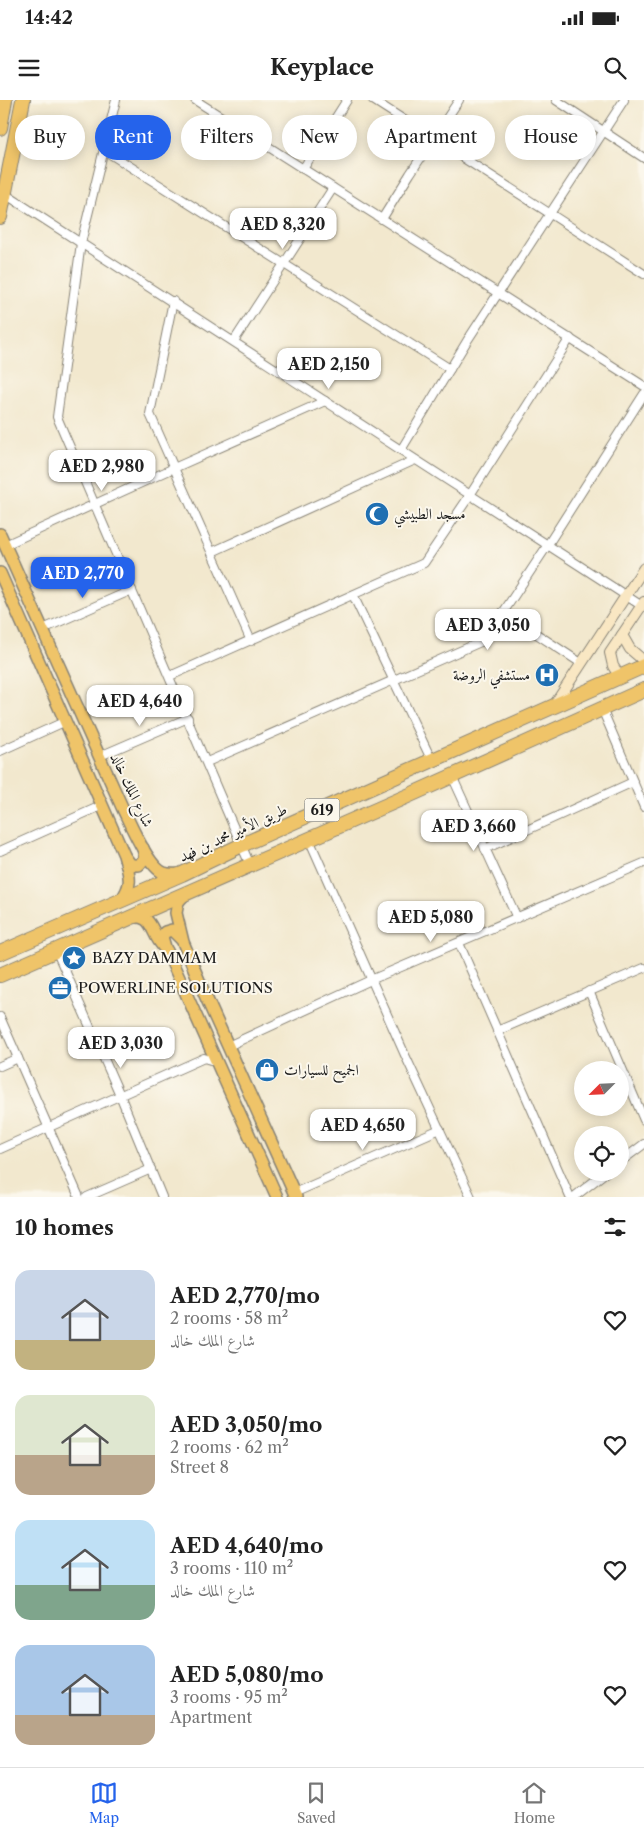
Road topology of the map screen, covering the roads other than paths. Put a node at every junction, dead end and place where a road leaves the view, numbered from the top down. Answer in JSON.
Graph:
{"nodes":[{"id":1,"x":5,"y":100,"type":"edge"},
{"id":2,"x":24,"y":100,"type":"edge"},
{"id":3,"x":116,"y":100,"type":"edge"},
{"id":4,"x":195,"y":100,"type":"edge"},
{"id":5,"x":347,"y":100,"type":"edge"},
{"id":6,"x":373,"y":100,"type":"edge"},
{"id":7,"x":459,"y":100,"type":"edge"},
{"id":8,"x":556,"y":100,"type":"edge"},
{"id":9,"x":624,"y":100,"type":"edge"},
{"id":10,"x":0,"y":104,"type":"edge"},
{"id":11,"x":112,"y":115,"type":"edge"},
{"id":12,"x":397,"y":115,"type":"edge"},
{"id":13,"x":449,"y":115,"type":"edge"},
{"id":14,"x":0,"y":128,"type":"edge"},
{"id":15,"x":603,"y":131,"type":"junction"},
{"id":16,"x":644,"y":158,"type":"edge"},
{"id":17,"x":102,"y":160,"type":"edge"},
{"id":18,"x":120,"y":160,"type":"edge"},
{"id":19,"x":419,"y":160,"type":"edge"},
{"id":20,"x":467,"y":160,"type":"edge"},
{"id":21,"x":302,"y":168,"type":"junction"},
{"id":22,"x":333,"y":188,"type":"junction"},
{"id":23,"x":5,"y":194,"type":"junction"},
{"id":24,"x":550,"y":214,"type":"junction"},
{"id":25,"x":0,"y":217,"type":"edge"},
{"id":26,"x":382,"y":219,"type":"junction"},
{"id":27,"x":81,"y":242,"type":"junction"},
{"id":28,"x":285,"y":264,"type":"junction"},
{"id":29,"x":644,"y":274,"type":"edge"},
{"id":30,"x":498,"y":293,"type":"junction"},
{"id":31,"x":172,"y":301,"type":"junction"},
{"id":32,"x":570,"y":338,"type":"junction"},
{"id":33,"x":234,"y":341,"type":"junction"},
{"id":34,"x":450,"y":369,"type":"junction"},
{"id":35,"x":644,"y":386,"type":"edge"},
{"id":36,"x":644,"y":394,"type":"edge"},
{"id":37,"x":325,"y":401,"type":"junction"},
{"id":38,"x":400,"y":450,"type":"junction"},
{"id":39,"x":415,"y":460,"type":"junction"},
{"id":40,"x":174,"y":468,"type":"junction"},
{"id":41,"x":470,"y":495,"type":"junction"},
{"id":42,"x":95,"y":503,"type":"junction"},
{"id":43,"x":0,"y":534,"type":"edge"},
{"id":44,"x":5,"y":545,"type":"junction"},
{"id":45,"x":548,"y":546,"type":"junction"},
{"id":46,"x":212,"y":552,"type":"junction"},
{"id":47,"x":644,"y":568,"type":"edge"},
{"id":48,"x":0,"y":573,"type":"edge"},
{"id":49,"x":132,"y":590,"type":"junction"},
{"id":50,"x":353,"y":595,"type":"junction"},
{"id":51,"x":625,"y":596,"type":"junction"},
{"id":52,"x":643,"y":604,"type":"edge"},
{"id":53,"x":503,"y":612,"type":"junction"},
{"id":54,"x":43,"y":629,"type":"junction"},
{"id":55,"x":622,"y":635,"type":"junction"},
{"id":56,"x":252,"y":641,"type":"junction"},
{"id":57,"x":644,"y":661,"type":"edge"},
{"id":58,"x":582,"y":663,"type":"junction"},
{"id":59,"x":644,"y":666,"type":"edge"},
{"id":60,"x":170,"y":676,"type":"junction"},
{"id":61,"x":620,"y":677,"type":"junction"},
{"id":62,"x":394,"y":680,"type":"junction"},
{"id":63,"x":644,"y":690,"type":"edge"},
{"id":64,"x":553,"y":707,"type":"junction"},
{"id":65,"x":602,"y":709,"type":"junction"},
{"id":66,"x":188,"y":718,"type":"junction"},
{"id":67,"x":66,"y":721,"type":"junction"},
{"id":68,"x":0,"y":751,"type":"edge"},
{"id":69,"x":100,"y":756,"type":"junction"},
{"id":70,"x":432,"y":761,"type":"junction"},
{"id":71,"x":207,"y":762,"type":"junction"},
{"id":72,"x":452,"y":776,"type":"junction"},
{"id":73,"x":633,"y":782,"type":"junction"},
{"id":74,"x":103,"y":805,"type":"junction"},
{"id":75,"x":644,"y":808,"type":"edge"},
{"id":76,"x":310,"y":839,"type":"junction"},
{"id":77,"x":242,"y":846,"type":"junction"},
{"id":78,"x":143,"y":848,"type":"junction"},
{"id":79,"x":485,"y":849,"type":"junction"},
{"id":80,"x":0,"y":852,"type":"edge"},
{"id":81,"x":124,"y":855,"type":"junction"},
{"id":82,"x":644,"y":863,"type":"edge"},
{"id":83,"x":250,"y":865,"type":"junction"},
{"id":84,"x":182,"y":874,"type":"junction"},
{"id":85,"x":188,"y":892,"type":"junction"},
{"id":86,"x":121,"y":900,"type":"junction"},
{"id":87,"x":131,"y":918,"type":"junction"},
{"id":88,"x":516,"y":918,"type":"junction"},
{"id":89,"x":183,"y":942,"type":"junction"},
{"id":90,"x":459,"y":943,"type":"junction"},
{"id":91,"x":56,"y":950,"type":"junction"},
{"id":92,"x":166,"y":951,"type":"junction"},
{"id":93,"x":0,"y":953,"type":"edge"},
{"id":94,"x":644,"y":968,"type":"edge"},
{"id":95,"x":0,"y":975,"type":"edge"},
{"id":96,"x":373,"y":979,"type":"junction"},
{"id":97,"x":589,"y":991,"type":"junction"},
{"id":98,"x":0,"y":1017,"type":"edge"},
{"id":99,"x":497,"y":1031,"type":"junction"},
{"id":100,"x":228,"y":1046,"type":"junction"},
{"id":101,"x":18,"y":1058,"type":"junction"},
{"id":102,"x":217,"y":1062,"type":"junction"},
{"id":103,"x":0,"y":1066,"type":"edge"},
{"id":104,"x":120,"y":1095,"type":"junction"},
{"id":105,"x":644,"y":1120,"type":"edge"},
{"id":106,"x":49,"y":1128,"type":"junction"},
{"id":107,"x":440,"y":1128,"type":"junction"},
{"id":108,"x":644,"y":1144,"type":"edge"},
{"id":109,"x":0,"y":1149,"type":"edge"},
{"id":110,"x":629,"y":1155,"type":"edge"},
{"id":111,"x":151,"y":1169,"type":"junction"},
{"id":112,"x":594,"y":1181,"type":"edge"},
{"id":113,"x":274,"y":1194,"type":"edge"},
{"id":114,"x":295,"y":1195,"type":"edge"},
{"id":115,"x":80,"y":1197,"type":"edge"},
{"id":116,"x":87,"y":1197,"type":"edge"},
{"id":117,"x":162,"y":1197,"type":"edge"},
{"id":118,"x":472,"y":1197,"type":"edge"},
{"id":119,"x":570,"y":1197,"type":"edge"},
{"id":120,"x":574,"y":1197,"type":"edge"}],
"edges":[{"from":1,"to":10,"type":"street"},
{"from":1,"to":14,"type":"highway"},
{"from":2,"to":23,"type":"highway"},
{"from":3,"to":11,"type":"street"},
{"from":4,"to":21,"type":"street"},
{"from":5,"to":21,"type":"street"},
{"from":6,"to":12,"type":"street"},
{"from":7,"to":13,"type":"street"},
{"from":8,"to":15,"type":"street"},
{"from":9,"to":15,"type":"street"},
{"from":15,"to":16,"type":"street"},
{"from":15,"to":24,"type":"street"},
{"from":17,"to":27,"type":"street"},
{"from":18,"to":28,"type":"street"},
{"from":19,"to":26,"type":"street"},
{"from":20,"to":24,"type":"street"},
{"from":21,"to":22,"type":"street"},
{"from":22,"to":26,"type":"street"},
{"from":22,"to":28,"type":"street"},
{"from":23,"to":25,"type":"highway"},
{"from":23,"to":27,"type":"street"},
{"from":24,"to":29,"type":"street"},
{"from":24,"to":30,"type":"street"},
{"from":26,"to":30,"type":"street"},
{"from":27,"to":31,"type":"street"},
{"from":27,"to":42,"type":"street"},
{"from":28,"to":33,"type":"street"},
{"from":28,"to":34,"type":"street"},
{"from":30,"to":32,"type":"street"},
{"from":30,"to":34,"type":"street"},
{"from":31,"to":33,"type":"street"},
{"from":31,"to":40,"type":"street"},
{"from":32,"to":35,"type":"street"},
{"from":32,"to":41,"type":"street"},
{"from":33,"to":37,"type":"street"},
{"from":34,"to":38,"type":"street"},
{"from":36,"to":45,"type":"street"},
{"from":37,"to":38,"type":"street"},
{"from":37,"to":40,"type":"street"},
{"from":38,"to":39,"type":"street"},
{"from":39,"to":41,"type":"street"},
{"from":39,"to":46,"type":"street"},
{"from":40,"to":42,"type":"street"},
{"from":40,"to":46,"type":"street"},
{"from":41,"to":45,"type":"street"},
{"from":41,"to":50,"type":"street"},
{"from":42,"to":44,"type":"street"},
{"from":42,"to":49,"type":"street"},
{"from":43,"to":44,"type":"main road","name":"شارع الملك خالد"},
{"from":44,"to":54,"type":"main road","name":"شارع الملك خالد"},
{"from":45,"to":51,"type":"street"},
{"from":45,"to":53,"type":"street"},
{"from":46,"to":56,"type":"street"},
{"from":47,"to":51,"type":"street"},
{"from":48,"to":67,"type":"main road"},
{"from":49,"to":54,"type":"street"},
{"from":49,"to":60,"type":"street"},
{"from":50,"to":56,"type":"street"},
{"from":50,"to":62,"type":"street"},
{"from":51,"to":52,"type":"street"},
{"from":51,"to":58,"type":"street"},
{"from":52,"to":55,"type":"street"},
{"from":53,"to":58,"type":"street"},
{"from":53,"to":62,"type":"street"},
{"from":54,"to":69,"type":"main road","name":"شارع الملك خالد"},
{"from":55,"to":57,"type":"street"},
{"from":55,"to":61,"type":"street"},
{"from":56,"to":60,"type":"street"},
{"from":58,"to":64,"type":"street"},
{"from":59,"to":61,"type":"highway","name":"طريق الأمير محمد بن فهد","number":"619"},
{"from":60,"to":66,"type":"street"},
{"from":61,"to":64,"type":"highway","name":"طريق الأمير محمد بن فهد","number":"619"},
{"from":62,"to":70,"type":"street"},
{"from":62,"to":71,"type":"street"},
{"from":63,"to":65,"type":"highway","number":"619"},
{"from":64,"to":70,"type":"highway","name":"طريق الأمير محمد بن فهد","number":"619"},
{"from":65,"to":72,"type":"highway","number":"619"},
{"from":65,"to":73,"type":"street"},
{"from":66,"to":69,"type":"street"},
{"from":66,"to":71,"type":"street"},
{"from":67,"to":68,"type":"street"},
{"from":67,"to":74,"type":"main road"},
{"from":69,"to":78,"type":"main road","name":"شارع الملك خالد"},
{"from":70,"to":77,"type":"highway","name":"طريق الأمير محمد بن فهد","number":"619"},
{"from":71,"to":77,"type":"street"},
{"from":72,"to":76,"type":"highway","number":"619"},
{"from":72,"to":79,"type":"street"},
{"from":73,"to":75,"type":"street"},
{"from":73,"to":79,"type":"street"},
{"from":74,"to":80,"type":"street"},
{"from":74,"to":81,"type":"main road"},
{"from":76,"to":83,"type":"highway","number":"619"},
{"from":76,"to":96,"type":"street"},
{"from":77,"to":83,"type":"street"},
{"from":77,"to":84,"type":"highway","name":"طريق الأمير محمد بن فهد","number":"619"},
{"from":78,"to":81,"type":"main road"},
{"from":78,"to":84,"type":"main road","name":"شارع الملك خالد"},
{"from":79,"to":88,"type":"street"},
{"from":81,"to":86,"type":"main road"},
{"from":82,"to":88,"type":"street"},
{"from":83,"to":85,"type":"highway","number":"619"},
{"from":84,"to":86,"type":"highway","name":"طريق الأمير محمد بن فهد","number":"619"},
{"from":85,"to":87,"type":"highway","number":"619"},
{"from":85,"to":89,"type":"main road"},
{"from":86,"to":93,"type":"highway","name":"طريق الأمير محمد بن فهد","number":"619"},
{"from":87,"to":91,"type":"highway","number":"619"},
{"from":87,"to":92,"type":"main road"},
{"from":88,"to":90,"type":"street"},
{"from":89,"to":92,"type":"main road"},
{"from":89,"to":100,"type":"main road"},
{"from":90,"to":96,"type":"street"},
{"from":90,"to":99,"type":"street"},
{"from":91,"to":95,"type":"highway","number":"619"},
{"from":91,"to":104,"type":"street"},
{"from":92,"to":102,"type":"main road"},
{"from":94,"to":97,"type":"street"},
{"from":96,"to":100,"type":"street"},
{"from":96,"to":107,"type":"street"},
{"from":97,"to":99,"type":"street"},
{"from":97,"to":105,"type":"street"},
{"from":98,"to":101,"type":"street"},
{"from":99,"to":119,"type":"street"},
{"from":100,"to":114,"type":"main road"},
{"from":101,"to":103,"type":"street"},
{"from":101,"to":106,"type":"street"},
{"from":102,"to":104,"type":"street"},
{"from":102,"to":113,"type":"main road"},
{"from":104,"to":106,"type":"street"},
{"from":104,"to":111,"type":"street"},
{"from":106,"to":109,"type":"street"},
{"from":106,"to":115,"type":"street"},
{"from":107,"to":114,"type":"street"},
{"from":107,"to":118,"type":"street"},
{"from":108,"to":110,"type":"street"},
{"from":111,"to":116,"type":"street"},
{"from":111,"to":117,"type":"street"},
{"from":112,"to":120,"type":"street"}]}
